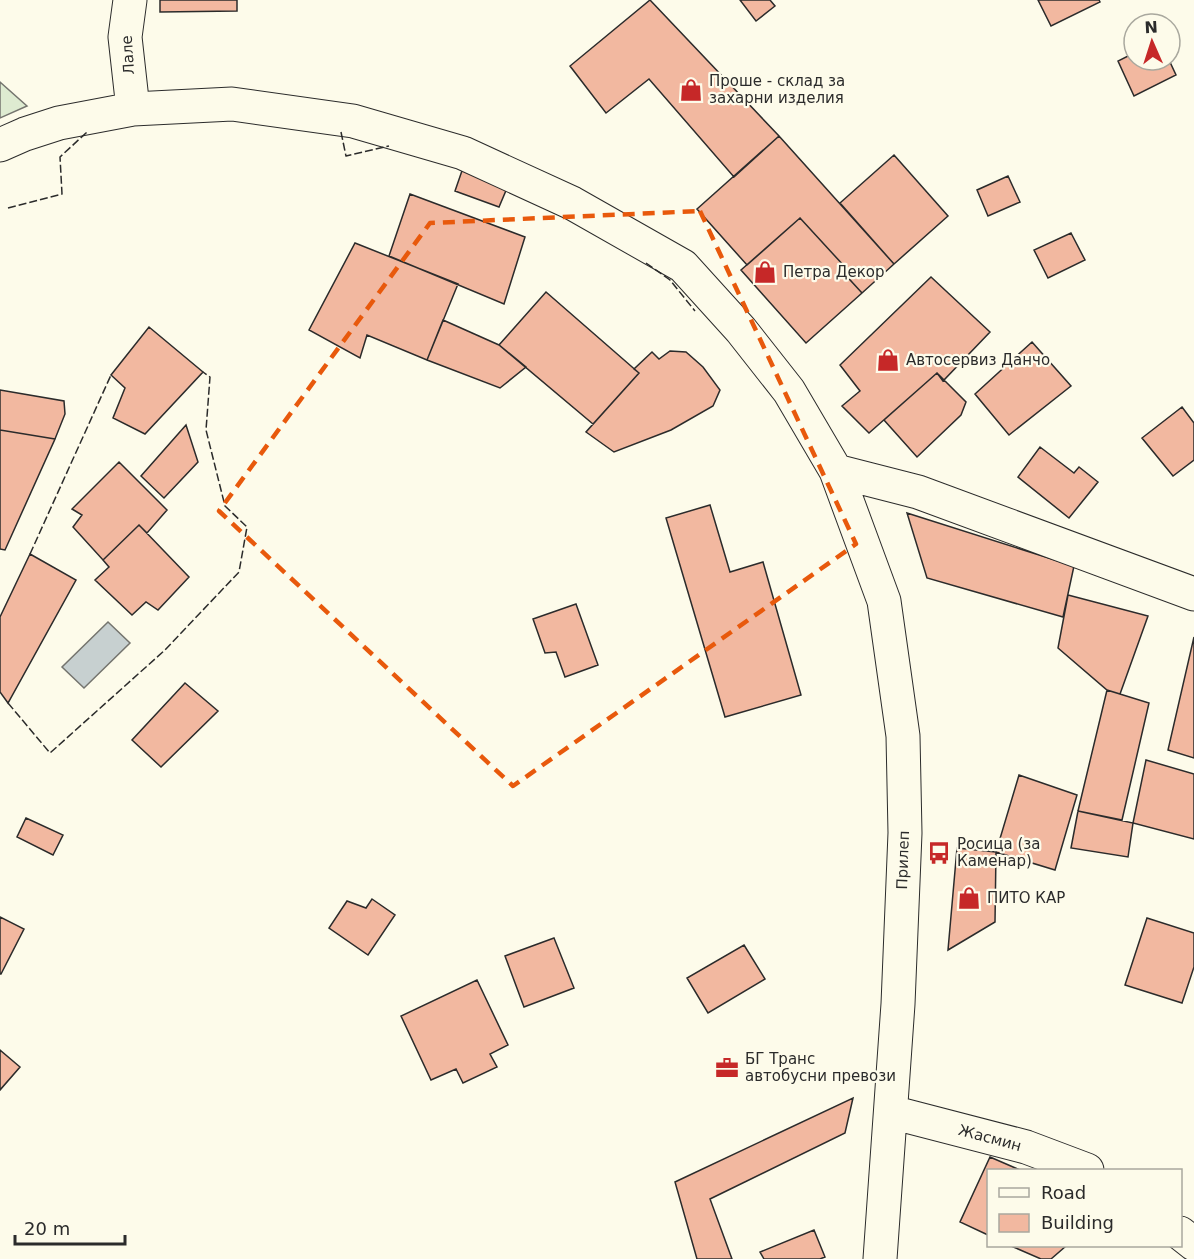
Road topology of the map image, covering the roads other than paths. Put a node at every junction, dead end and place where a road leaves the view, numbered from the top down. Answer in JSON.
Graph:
{"nodes":[{"id":1,"x":130,"y":0,"type":"edge"},
{"id":2,"x":133,"y":109,"type":"junction"},
{"id":3,"x":0,"y":145,"type":"edge"},
{"id":4,"x":836,"y":471,"type":"junction"},
{"id":5,"x":1194,"y":594,"type":"edge"},
{"id":6,"x":891,"y":1112,"type":"junction"},
{"id":7,"x":1084,"y":1169,"type":"edge"},
{"id":8,"x":1182,"y":1235,"type":"edge"},
{"id":9,"x":1194,"y":1244,"type":"edge"},
{"id":10,"x":880,"y":1259,"type":"edge"}],
"edges":[{"from":1,"to":2,"type":"street","name":"Лале"},
{"from":2,"to":3,"type":"street","name":"Прилеп"},
{"from":2,"to":4,"type":"street","name":"Прилеп"},
{"from":4,"to":5,"type":"street"},
{"from":4,"to":6,"type":"street","name":"Прилеп"},
{"from":6,"to":7,"type":"street","name":"Жасмин"},
{"from":6,"to":10,"type":"street","name":"Прилеп"},
{"from":8,"to":9,"type":"street"}]}
